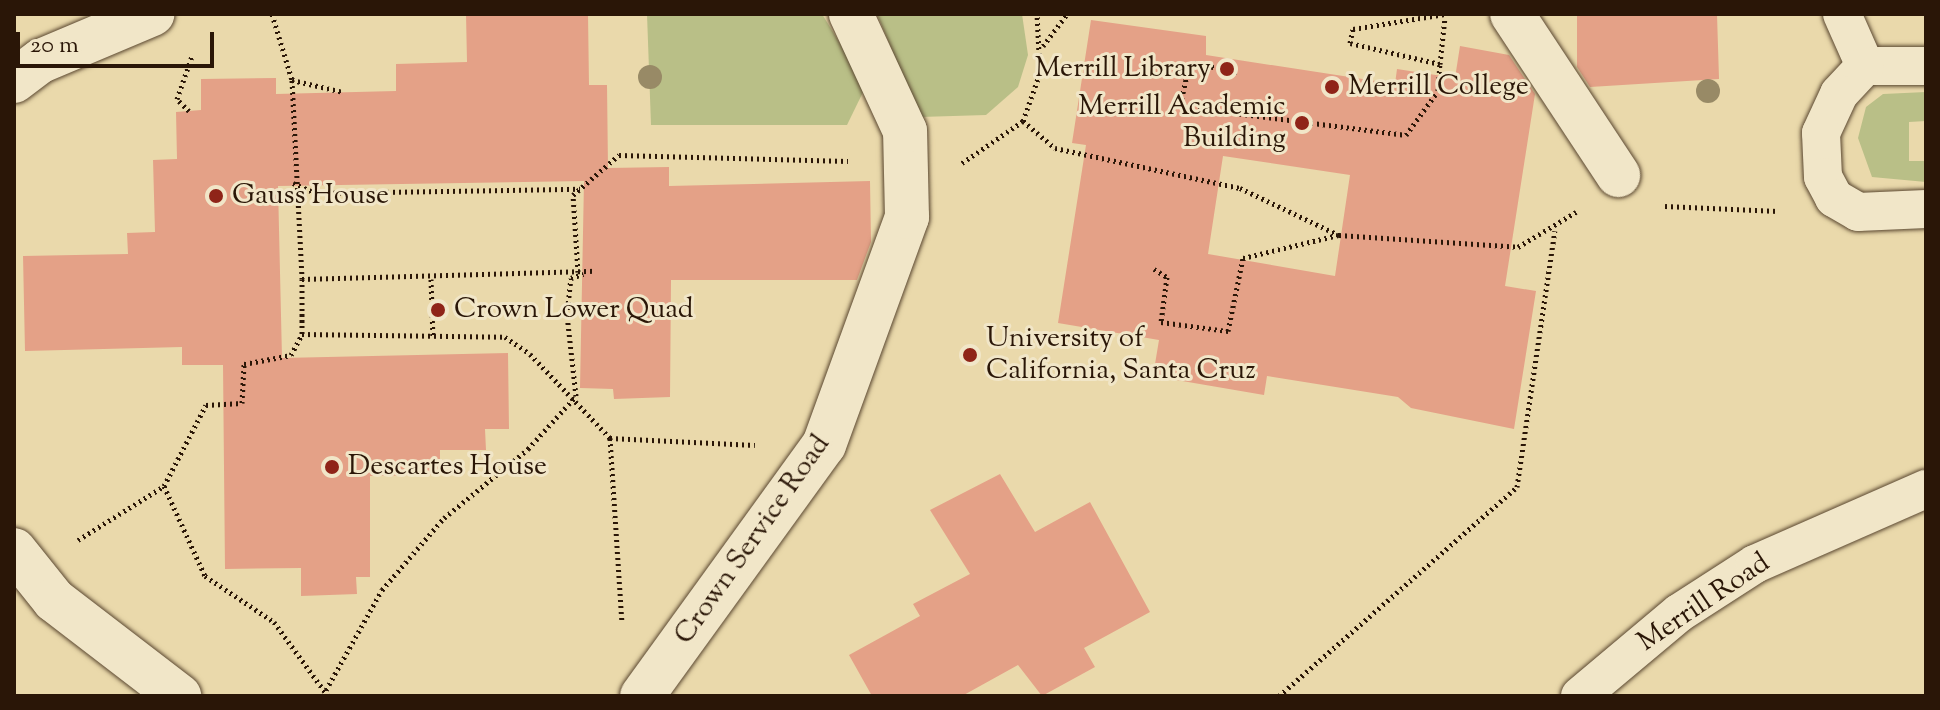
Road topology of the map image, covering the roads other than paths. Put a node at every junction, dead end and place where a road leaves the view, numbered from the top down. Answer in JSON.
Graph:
{"nodes":[{"id":1,"x":152,"y":14,"type":"edge"},
{"id":2,"x":851,"y":14,"type":"edge"},
{"id":3,"x":1512,"y":14,"type":"edge"},
{"id":4,"x":1842,"y":14,"type":"edge"},
{"id":5,"x":1865,"y":66,"type":"junction"},
{"id":6,"x":1926,"y":66,"type":"edge"},
{"id":7,"x":14,"y":81,"type":"edge"},
{"id":8,"x":1618,"y":175,"type":"road end"},
{"id":9,"x":1926,"y":209,"type":"edge"},
{"id":10,"x":1926,"y":489,"type":"edge"},
{"id":11,"x":22,"y":560,"type":"edge"},
{"id":12,"x":179,"y":696,"type":"edge"},
{"id":13,"x":642,"y":696,"type":"edge"},
{"id":14,"x":1580,"y":696,"type":"edge"}],
"edges":[{"from":1,"to":7,"type":"street"},
{"from":2,"to":13,"type":"street","name":"Crown Service Road"},
{"from":3,"to":8,"type":"street"},
{"from":4,"to":5,"type":"lane"},
{"from":5,"to":6,"type":"lane"},
{"from":5,"to":9,"type":"lane"},
{"from":10,"to":14,"type":"lane","name":"Merrill Road"},
{"from":11,"to":12,"type":"street"}]}
